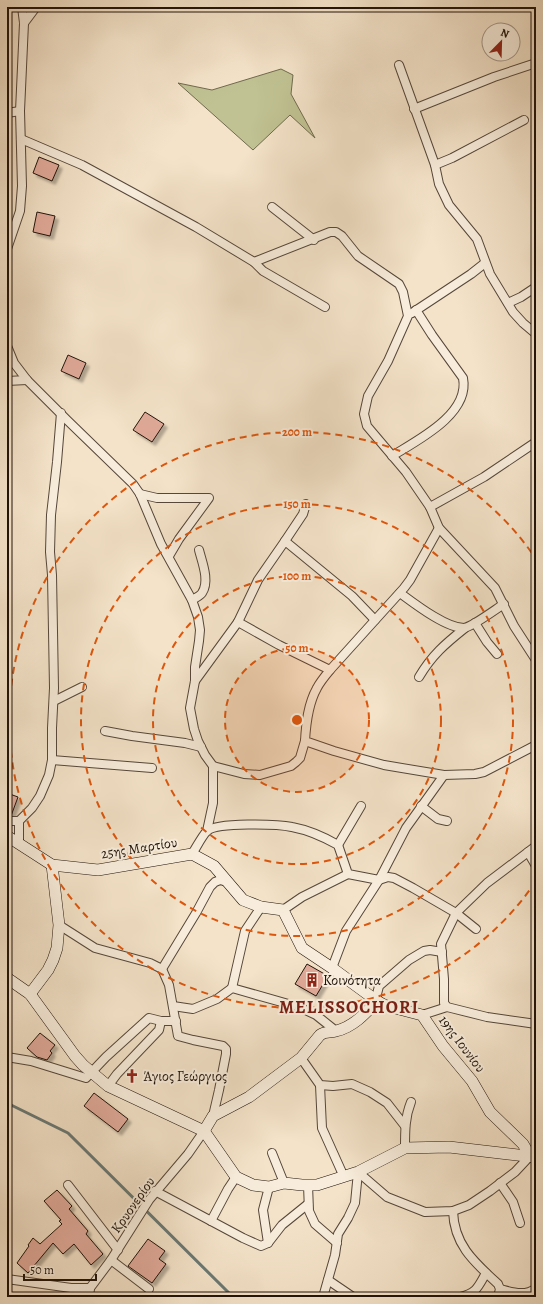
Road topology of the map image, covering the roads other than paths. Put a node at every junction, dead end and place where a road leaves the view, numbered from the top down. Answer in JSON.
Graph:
{"nodes":[{"id":1,"x":22,"y":7,"type":"edge"},
{"id":2,"x":36,"y":7,"type":"edge"},
{"id":3,"x":24,"y":23,"type":"junction"},
{"id":4,"x":536,"y":63,"type":"edge"},
{"id":5,"x":399,"y":65,"type":"dead end"},
{"id":6,"x":414,"y":109,"type":"junction"},
{"id":7,"x":20,"y":111,"type":"junction"},
{"id":8,"x":7,"y":113,"type":"edge"},
{"id":9,"x":524,"y":120,"type":"dead end"},
{"id":10,"x":20,"y":139,"type":"junction"},
{"id":11,"x":435,"y":165,"type":"junction"},
{"id":12,"x":272,"y":207,"type":"dead end"},
{"id":13,"x":314,"y":240,"type":"junction"},
{"id":14,"x":7,"y":249,"type":"edge"},
{"id":15,"x":254,"y":262,"type":"junction"},
{"id":16,"x":485,"y":263,"type":"junction"},
{"id":17,"x":536,"y":287,"type":"edge"},
{"id":18,"x":508,"y":302,"type":"junction"},
{"id":19,"x":325,"y":307,"type":"dead end"},
{"id":20,"x":416,"y":310,"type":"junction"},
{"id":21,"x":408,"y":316,"type":"junction"},
{"id":22,"x":536,"y":334,"type":"edge"},
{"id":23,"x":7,"y":346,"type":"edge"},
{"id":24,"x":27,"y":380,"type":"junction"},
{"id":25,"x":7,"y":381,"type":"edge"},
{"id":26,"x":61,"y":413,"type":"junction"},
{"id":27,"x":536,"y":442,"type":"edge"},
{"id":28,"x":392,"y":456,"type":"junction"},
{"id":29,"x":140,"y":494,"type":"junction"},
{"id":30,"x":306,"y":504,"type":"dead end"},
{"id":31,"x":430,"y":507,"type":"junction"},
{"id":32,"x":439,"y":528,"type":"junction"},
{"id":33,"x":285,"y":541,"type":"junction"},
{"id":34,"x":199,"y":550,"type":"dead end"},
{"id":35,"x":169,"y":556,"type":"junction"},
{"id":36,"x":400,"y":593,"type":"junction"},
{"id":37,"x":192,"y":600,"type":"junction"},
{"id":38,"x":504,"y":604,"type":"junction"},
{"id":39,"x":375,"y":620,"type":"junction"},
{"id":40,"x":238,"y":622,"type":"junction"},
{"id":41,"x":475,"y":623,"type":"junction"},
{"id":42,"x":465,"y":628,"type":"junction"},
{"id":43,"x":497,"y":654,"type":"dead end"},
{"id":44,"x":536,"y":660,"type":"edge"},
{"id":45,"x":330,"y":670,"type":"junction"},
{"id":46,"x":419,"y":677,"type":"dead end"},
{"id":47,"x":195,"y":681,"type":"junction"},
{"id":48,"x":82,"y":687,"type":"dead end"},
{"id":49,"x":54,"y":702,"type":"junction"},
{"id":50,"x":105,"y":731,"type":"dead end"},
{"id":51,"x":305,"y":741,"type":"junction"},
{"id":52,"x":536,"y":745,"type":"edge"},
{"id":53,"x":201,"y":747,"type":"junction"},
{"id":54,"x":52,"y":760,"type":"junction"},
{"id":55,"x":213,"y":766,"type":"junction"},
{"id":56,"x":152,"y":768,"type":"dead end"},
{"id":57,"x":444,"y":775,"type":"junction"},
{"id":58,"x":361,"y":806,"type":"dead end"},
{"id":59,"x":421,"y":806,"type":"junction"},
{"id":60,"x":7,"y":821,"type":"edge"},
{"id":61,"x":19,"y":821,"type":"junction"},
{"id":62,"x":446,"y":821,"type":"dead end"},
{"id":63,"x":207,"y":831,"type":"junction"},
{"id":64,"x":7,"y":836,"type":"edge"},
{"id":65,"x":19,"y":844,"type":"junction"},
{"id":66,"x":338,"y":845,"type":"junction"},
{"id":67,"x":536,"y":846,"type":"edge"},
{"id":68,"x":528,"y":852,"type":"junction"},
{"id":69,"x":192,"y":854,"type":"junction"},
{"id":70,"x":52,"y":866,"type":"junction"},
{"id":71,"x":536,"y":866,"type":"edge"},
{"id":72,"x":348,"y":874,"type":"junction"},
{"id":73,"x":379,"y":880,"type":"junction"},
{"id":74,"x":227,"y":882,"type":"junction"},
{"id":75,"x":260,"y":907,"type":"junction"},
{"id":76,"x":283,"y":910,"type":"junction"},
{"id":77,"x":456,"y":913,"type":"junction"},
{"id":78,"x":59,"y":925,"type":"junction"},
{"id":79,"x":476,"y":929,"type":"dead end"},
{"id":80,"x":442,"y":952,"type":"junction"},
{"id":81,"x":332,"y":968,"type":"junction"},
{"id":82,"x":162,"y":969,"type":"junction"},
{"id":83,"x":7,"y":978,"type":"edge"},
{"id":84,"x":232,"y":988,"type":"junction"},
{"id":85,"x":30,"y":994,"type":"junction"},
{"id":86,"x":377,"y":1001,"type":"junction"},
{"id":87,"x":172,"y":1006,"type":"junction"},
{"id":88,"x":447,"y":1006,"type":"junction"},
{"id":89,"x":422,"y":1015,"type":"junction"},
{"id":90,"x":161,"y":1021,"type":"junction"},
{"id":91,"x":176,"y":1021,"type":"junction"},
{"id":92,"x":536,"y":1024,"type":"edge"},
{"id":93,"x":336,"y":1031,"type":"junction"},
{"id":94,"x":7,"y":1057,"type":"edge"},
{"id":95,"x":301,"y":1058,"type":"junction"},
{"id":96,"x":93,"y":1072,"type":"junction"},
{"id":97,"x":320,"y":1085,"type":"junction"},
{"id":98,"x":108,"y":1086,"type":"junction"},
{"id":99,"x":411,"y":1102,"type":"dead end"},
{"id":100,"x":213,"y":1116,"type":"junction"},
{"id":101,"x":405,"y":1126,"type":"junction"},
{"id":102,"x":204,"y":1131,"type":"junction"},
{"id":103,"x":405,"y":1148,"type":"junction"},
{"id":104,"x":272,"y":1153,"type":"dead end"},
{"id":105,"x":533,"y":1157,"type":"edge"},
{"id":106,"x":358,"y":1172,"type":"junction"},
{"id":107,"x":236,"y":1177,"type":"junction"},
{"id":108,"x":344,"y":1177,"type":"junction"},
{"id":109,"x":284,"y":1182,"type":"junction"},
{"id":110,"x":500,"y":1183,"type":"junction"},
{"id":111,"x":68,"y":1185,"type":"dead end"},
{"id":112,"x":308,"y":1185,"type":"junction"},
{"id":113,"x":269,"y":1187,"type":"junction"},
{"id":114,"x":155,"y":1191,"type":"junction"},
{"id":115,"x":308,"y":1204,"type":"junction"},
{"id":116,"x":453,"y":1211,"type":"junction"},
{"id":117,"x":212,"y":1221,"type":"junction"},
{"id":118,"x":520,"y":1223,"type":"dead end"},
{"id":119,"x":268,"y":1243,"type":"junction"},
{"id":120,"x":337,"y":1243,"type":"junction"},
{"id":121,"x":118,"y":1250,"type":"junction"},
{"id":122,"x":112,"y":1260,"type":"junction"},
{"id":123,"x":486,"y":1273,"type":"junction"},
{"id":124,"x":7,"y":1279,"type":"edge"},
{"id":125,"x":328,"y":1280,"type":"junction"},
{"id":126,"x":90,"y":1288,"type":"junction"},
{"id":127,"x":536,"y":1288,"type":"edge"},
{"id":128,"x":149,"y":1289,"type":"dead end"},
{"id":129,"x":499,"y":1293,"type":"edge"},
{"id":130,"x":523,"y":1295,"type":"edge"},
{"id":131,"x":88,"y":1297,"type":"edge"},
{"id":132,"x":323,"y":1297,"type":"edge"},
{"id":133,"x":352,"y":1297,"type":"edge"},
{"id":134,"x":460,"y":1297,"type":"edge"}],
"edges":[{"from":1,"to":3,"type":"street"},
{"from":2,"to":3,"type":"street"},
{"from":3,"to":7,"type":"street"},
{"from":4,"to":6,"type":"street"},
{"from":5,"to":6,"type":"street"},
{"from":6,"to":11,"type":"street"},
{"from":7,"to":8,"type":"street"},
{"from":7,"to":10,"type":"street"},
{"from":9,"to":11,"type":"street"},
{"from":10,"to":14,"type":"street"},
{"from":10,"to":15,"type":"street"},
{"from":11,"to":16,"type":"street"},
{"from":12,"to":13,"type":"street"},
{"from":13,"to":15,"type":"street"},
{"from":13,"to":21,"type":"street"},
{"from":15,"to":19,"type":"street"},
{"from":16,"to":18,"type":"street"},
{"from":16,"to":20,"type":"street"},
{"from":17,"to":18,"type":"street"},
{"from":18,"to":22,"type":"street"},
{"from":20,"to":21,"type":"street"},
{"from":20,"to":28,"type":"street"},
{"from":21,"to":28,"type":"street"},
{"from":23,"to":24,"type":"street"},
{"from":24,"to":25,"type":"street"},
{"from":24,"to":26,"type":"street"},
{"from":26,"to":29,"type":"street"},
{"from":26,"to":49,"type":"street"},
{"from":27,"to":31,"type":"street"},
{"from":28,"to":31,"type":"street"},
{"from":29,"to":35,"type":"street"},
{"from":29,"to":35,"type":"street"},
{"from":30,"to":33,"type":"street"},
{"from":31,"to":32,"type":"street"},
{"from":32,"to":36,"type":"street"},
{"from":32,"to":38,"type":"street"},
{"from":33,"to":39,"type":"street"},
{"from":33,"to":40,"type":"street"},
{"from":34,"to":37,"type":"street"},
{"from":35,"to":37,"type":"street"},
{"from":36,"to":39,"type":"street"},
{"from":36,"to":42,"type":"street"},
{"from":37,"to":47,"type":"street"},
{"from":38,"to":41,"type":"street"},
{"from":38,"to":44,"type":"street"},
{"from":39,"to":45,"type":"street"},
{"from":40,"to":45,"type":"street"},
{"from":40,"to":47,"type":"street"},
{"from":41,"to":42,"type":"street"},
{"from":41,"to":43,"type":"street"},
{"from":42,"to":46,"type":"street"},
{"from":45,"to":51,"type":"street"},
{"from":47,"to":53,"type":"street"},
{"from":48,"to":49,"type":"street"},
{"from":49,"to":54,"type":"street"},
{"from":50,"to":53,"type":"street"},
{"from":51,"to":55,"type":"street"},
{"from":51,"to":57,"type":"street"},
{"from":52,"to":57,"type":"street"},
{"from":53,"to":55,"type":"street"},
{"from":54,"to":56,"type":"street"},
{"from":54,"to":61,"type":"street"},
{"from":55,"to":63,"type":"street"},
{"from":57,"to":59,"type":"street"},
{"from":58,"to":66,"type":"street"},
{"from":59,"to":62,"type":"street"},
{"from":59,"to":73,"type":"street"},
{"from":60,"to":61,"type":"street"},
{"from":61,"to":65,"type":"street"},
{"from":63,"to":66,"type":"street"},
{"from":63,"to":69,"type":"street"},
{"from":64,"to":65,"type":"main road"},
{"from":65,"to":70,"type":"main road"},
{"from":66,"to":72,"type":"street"},
{"from":67,"to":68,"type":"street"},
{"from":68,"to":71,"type":"street"},
{"from":68,"to":77,"type":"street"},
{"from":69,"to":70,"type":"main road","name":"25ης Μαρτίου"},
{"from":69,"to":74,"type":"main road","name":"25ης Μαρτίου"},
{"from":70,"to":78,"type":"main road"},
{"from":72,"to":73,"type":"street"},
{"from":72,"to":76,"type":"street"},
{"from":73,"to":77,"type":"street"},
{"from":73,"to":81,"type":"street"},
{"from":74,"to":75,"type":"main road","name":"25ης Μαρτίου"},
{"from":74,"to":82,"type":"street"},
{"from":75,"to":76,"type":"main road","name":"25ης Μαρτίου"},
{"from":75,"to":84,"type":"street"},
{"from":76,"to":81,"type":"main road"},
{"from":77,"to":79,"type":"street"},
{"from":77,"to":80,"type":"street"},
{"from":78,"to":82,"type":"street"},
{"from":78,"to":85,"type":"main road"},
{"from":80,"to":86,"type":"street"},
{"from":80,"to":88,"type":"street"},
{"from":81,"to":86,"type":"main road","name":"19ης Ιουνίου"},
{"from":82,"to":87,"type":"street"},
{"from":83,"to":85,"type":"main road"},
{"from":84,"to":87,"type":"street"},
{"from":84,"to":93,"type":"street"},
{"from":85,"to":96,"type":"main road"},
{"from":86,"to":89,"type":"main road","name":"19ης Ιουνίου"},
{"from":86,"to":93,"type":"main road"},
{"from":87,"to":91,"type":"street"},
{"from":88,"to":89,"type":"street"},
{"from":88,"to":92,"type":"street"},
{"from":89,"to":105,"type":"main road","name":"19ης Ιουνίου"},
{"from":90,"to":91,"type":"street"},
{"from":90,"to":96,"type":"street"},
{"from":90,"to":98,"type":"street"},
{"from":91,"to":100,"type":"street"},
{"from":93,"to":95,"type":"main road"},
{"from":94,"to":96,"type":"street"},
{"from":95,"to":97,"type":"street"},
{"from":95,"to":100,"type":"main road"},
{"from":96,"to":98,"type":"main road"},
{"from":97,"to":101,"type":"street"},
{"from":97,"to":108,"type":"street"},
{"from":98,"to":102,"type":"main road"},
{"from":99,"to":101,"type":"street"},
{"from":100,"to":102,"type":"main road"},
{"from":101,"to":103,"type":"street"},
{"from":102,"to":107,"type":"main road"},
{"from":102,"to":114,"type":"street","name":"Κρυονερίου"},
{"from":103,"to":105,"type":"main road"},
{"from":103,"to":106,"type":"main road"},
{"from":104,"to":109,"type":"street"},
{"from":105,"to":110,"type":"street"},
{"from":106,"to":108,"type":"main road"},
{"from":106,"to":116,"type":"street"},
{"from":106,"to":120,"type":"street"},
{"from":107,"to":113,"type":"main road"},
{"from":107,"to":117,"type":"street"},
{"from":108,"to":112,"type":"main road"},
{"from":109,"to":112,"type":"main road"},
{"from":109,"to":113,"type":"main road"},
{"from":110,"to":116,"type":"street"},
{"from":110,"to":118,"type":"street"},
{"from":111,"to":121,"type":"street"},
{"from":112,"to":115,"type":"street"},
{"from":113,"to":119,"type":"street"},
{"from":114,"to":117,"type":"street"},
{"from":114,"to":121,"type":"street","name":"Κρυονερίου"},
{"from":115,"to":119,"type":"street"},
{"from":115,"to":120,"type":"street"},
{"from":116,"to":123,"type":"street"},
{"from":117,"to":119,"type":"street"},
{"from":120,"to":125,"type":"street"},
{"from":121,"to":122,"type":"street","name":"Κρυονερίου"},
{"from":122,"to":126,"type":"street","name":"Κρυονερίου"},
{"from":122,"to":128,"type":"street"},
{"from":123,"to":129,"type":"street"},
{"from":123,"to":134,"type":"street"},
{"from":124,"to":126,"type":"street"},
{"from":125,"to":132,"type":"street"},
{"from":125,"to":133,"type":"street"},
{"from":126,"to":131,"type":"street","name":"Κρυονερίου"},
{"from":127,"to":130,"type":"street"},
{"from":129,"to":130,"type":"street"}]}
